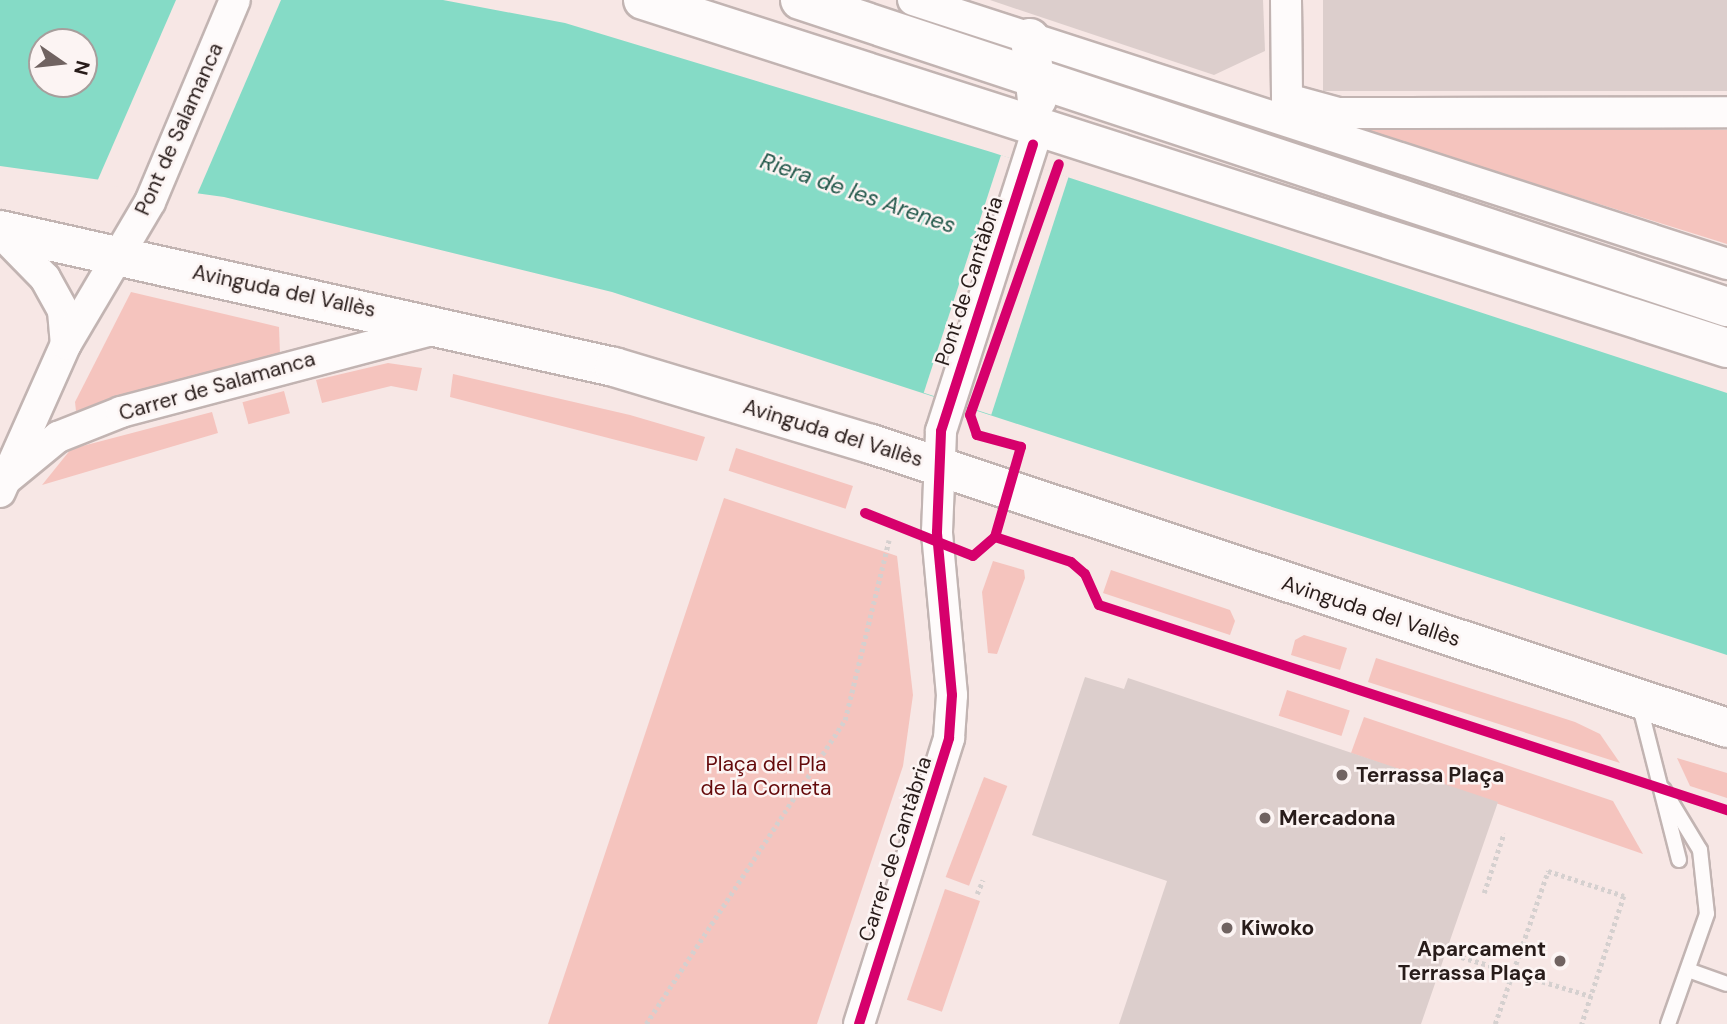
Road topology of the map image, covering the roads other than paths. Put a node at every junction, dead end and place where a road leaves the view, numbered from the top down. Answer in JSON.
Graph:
{"nodes":[{"id":1,"x":235,"y":0,"type":"edge"},
{"id":2,"x":643,"y":0,"type":"edge"},
{"id":3,"x":800,"y":0,"type":"edge"},
{"id":4,"x":913,"y":0,"type":"edge"},
{"id":5,"x":1286,"y":0,"type":"edge"},
{"id":6,"x":1030,"y":38,"type":"junction"},
{"id":7,"x":1037,"y":79,"type":"junction"},
{"id":8,"x":1727,"y":112,"type":"edge"},
{"id":9,"x":1035,"y":133,"type":"junction"},
{"id":10,"x":0,"y":231,"type":"edge"},
{"id":11,"x":114,"y":254,"type":"junction"},
{"id":12,"x":1727,"y":264,"type":"edge"},
{"id":13,"x":1727,"y":307,"type":"edge"},
{"id":14,"x":446,"y":326,"type":"junction"},
{"id":15,"x":66,"y":344,"type":"junction"},
{"id":16,"x":1727,"y":348,"type":"edge"},
{"id":17,"x":8,"y":444,"type":"edge"},
{"id":18,"x":939,"y":448,"type":"junction"},
{"id":19,"x":3,"y":486,"type":"edge"},
{"id":20,"x":1638,"y":699,"type":"junction"},
{"id":21,"x":1727,"y":728,"type":"edge"},
{"id":22,"x":1663,"y":789,"type":"junction"},
{"id":23,"x":1679,"y":860,"type":"dead end"},
{"id":24,"x":1688,"y":970,"type":"junction"},
{"id":25,"x":1727,"y":984,"type":"edge"},
{"id":26,"x":859,"y":1024,"type":"edge"},
{"id":27,"x":1668,"y":1024,"type":"edge"}],
"edges":[{"from":1,"to":11,"type":"street","name":"Pont de Salamanca"},
{"from":2,"to":9,"type":"main road"},
{"from":3,"to":7,"type":"main road"},
{"from":4,"to":6,"type":"street"},
{"from":5,"to":8,"type":"street"},
{"from":6,"to":7,"type":"main road"},
{"from":6,"to":12,"type":"street"},
{"from":7,"to":9,"type":"main road"},
{"from":7,"to":13,"type":"main road"},
{"from":9,"to":16,"type":"main road"},
{"from":9,"to":18,"type":"street","name":"Pont de Cantàbria"},
{"from":10,"to":11,"type":"main road","name":"Avinguda del Vallès"},
{"from":10,"to":15,"type":"street"},
{"from":11,"to":14,"type":"main road","name":"Avinguda del Vallès"},
{"from":11,"to":15,"type":"street","name":"Carrer de Salamanca"},
{"from":14,"to":18,"type":"main road","name":"Avinguda del Vallès"},
{"from":14,"to":19,"type":"street","name":"Carrer de Salamanca"},
{"from":15,"to":17,"type":"street","name":"Carrer de Salamanca"},
{"from":17,"to":19,"type":"street","name":"Carrer de Salamanca"},
{"from":18,"to":20,"type":"main road","name":"Avinguda del Vallès"},
{"from":18,"to":26,"type":"street","name":"Carrer de Cantàbria"},
{"from":20,"to":21,"type":"main road","name":"Avinguda del Vallès"},
{"from":20,"to":22,"type":"lane"},
{"from":22,"to":23,"type":"lane"},
{"from":22,"to":24,"type":"lane"},
{"from":24,"to":25,"type":"lane"},
{"from":24,"to":27,"type":"lane"}]}
